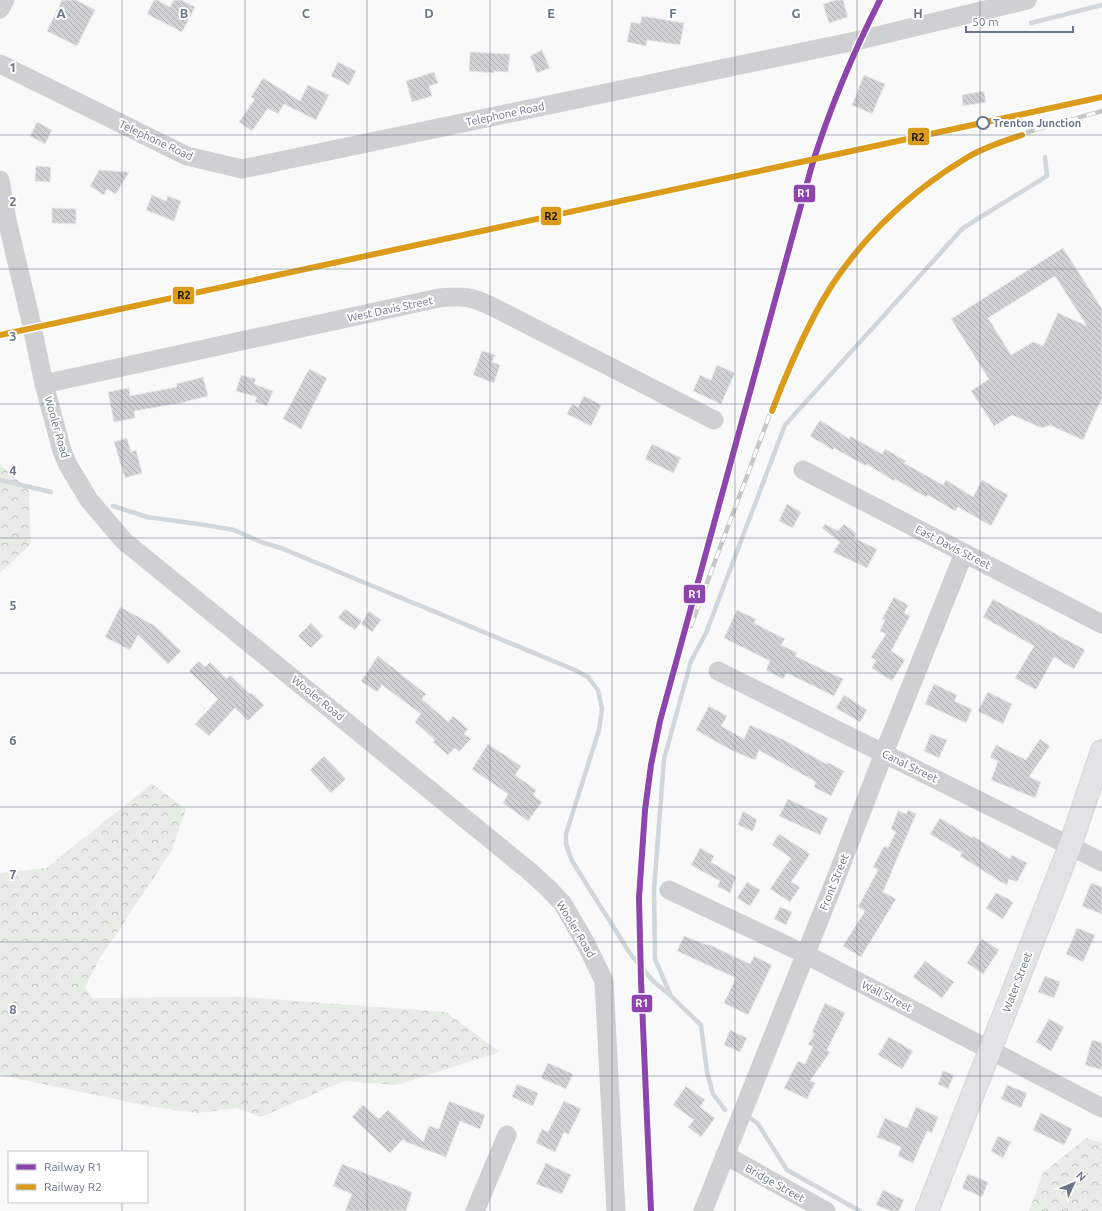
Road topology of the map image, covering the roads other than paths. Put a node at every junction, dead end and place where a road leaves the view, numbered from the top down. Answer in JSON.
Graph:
{"nodes":[{"id":1,"x":4,"y":0,"type":"edge"},
{"id":2,"x":1027,"y":0,"type":"edge"},
{"id":3,"x":0,"y":9,"type":"edge"},
{"id":4,"x":2,"y":71,"type":"edge"},
{"id":5,"x":0,"y":180,"type":"edge"},
{"id":6,"x":44,"y":384,"type":"junction"},
{"id":7,"x":714,"y":420,"type":"dead end"},
{"id":8,"x":803,"y":470,"type":"dead end"},
{"id":9,"x":964,"y":553,"type":"junction"},
{"id":10,"x":1102,"y":624,"type":"edge"},
{"id":11,"x":718,"y":671,"type":"dead end"},
{"id":12,"x":1102,"y":751,"type":"edge"},
{"id":13,"x":884,"y":753,"type":"junction"},
{"id":14,"x":1070,"y":846,"type":"junction"},
{"id":15,"x":1102,"y":862,"type":"edge"},
{"id":16,"x":669,"y":890,"type":"dead end"},
{"id":17,"x":805,"y":954,"type":"junction"},
{"id":18,"x":991,"y":1050,"type":"junction"},
{"id":19,"x":1102,"y":1108,"type":"edge"},
{"id":20,"x":507,"y":1135,"type":"dead end"},
{"id":21,"x":725,"y":1156,"type":"junction"},
{"id":22,"x":475,"y":1211,"type":"edge"},
{"id":23,"x":616,"y":1211,"type":"edge"},
{"id":24,"x":703,"y":1211,"type":"edge"},
{"id":25,"x":826,"y":1211,"type":"edge"},
{"id":26,"x":927,"y":1211,"type":"edge"}],
"edges":[{"from":1,"to":3,"type":"street"},
{"from":2,"to":4,"type":"street","name":"Telephone Road"},
{"from":5,"to":6,"type":"street","name":"Wooler Road"},
{"from":6,"to":7,"type":"street","name":"West Davis Street"},
{"from":6,"to":23,"type":"street","name":"Wooler Road"},
{"from":8,"to":9,"type":"street","name":"East Davis Street"},
{"from":9,"to":10,"type":"street","name":"East Davis Street"},
{"from":9,"to":13,"type":"street","name":"Front Street"},
{"from":11,"to":13,"type":"street","name":"Canal Street"},
{"from":12,"to":14,"type":"main road","name":"Water Street"},
{"from":13,"to":14,"type":"street","name":"Canal Street"},
{"from":13,"to":17,"type":"street","name":"Front Street"},
{"from":14,"to":15,"type":"street","name":"Canal Street"},
{"from":14,"to":18,"type":"main road","name":"Water Street"},
{"from":16,"to":17,"type":"street","name":"Wall Street"},
{"from":17,"to":18,"type":"street","name":"Wall Street"},
{"from":17,"to":21,"type":"street","name":"Front Street"},
{"from":18,"to":19,"type":"street","name":"Wall Street"},
{"from":18,"to":26,"type":"main road","name":"Water Street"},
{"from":20,"to":22,"type":"street"},
{"from":21,"to":24,"type":"street","name":"Front Street"},
{"from":21,"to":25,"type":"street","name":"Bridge Street"}]}
